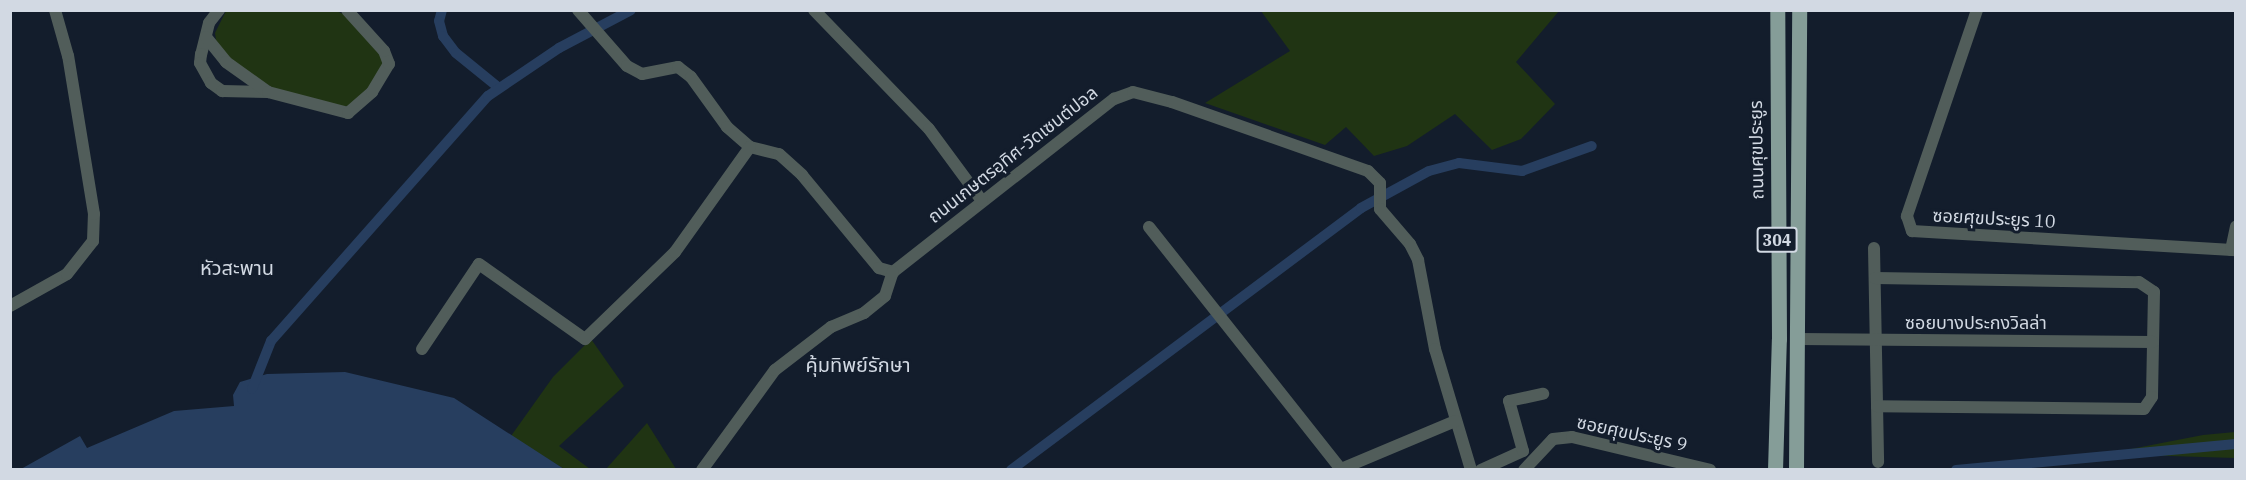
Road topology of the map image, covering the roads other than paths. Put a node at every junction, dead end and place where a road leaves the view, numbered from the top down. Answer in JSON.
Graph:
{"nodes":[{"id":1,"x":55,"y":10,"type":"edge"},
{"id":2,"x":219,"y":10,"type":"edge"},
{"id":3,"x":346,"y":10,"type":"edge"},
{"id":4,"x":578,"y":10,"type":"edge"},
{"id":5,"x":814,"y":10,"type":"edge"},
{"id":6,"x":1777,"y":10,"type":"edge"},
{"id":7,"x":1799,"y":10,"type":"edge"},
{"id":8,"x":1977,"y":10,"type":"edge"},
{"id":9,"x":206,"y":37,"type":"junction"},
{"id":10,"x":268,"y":92,"type":"junction"},
{"id":11,"x":750,"y":147,"type":"junction"},
{"id":12,"x":982,"y":201,"type":"junction"},
{"id":13,"x":1149,"y":227,"type":"dead end"},
{"id":14,"x":2235,"y":227,"type":"edge"},
{"id":15,"x":1874,"y":248,"type":"dead end"},
{"id":16,"x":2233,"y":250,"type":"edge"},
{"id":17,"x":893,"y":272,"type":"junction"},
{"id":18,"x":1875,"y":278,"type":"junction"},
{"id":19,"x":10,"y":306,"type":"edge"},
{"id":20,"x":1779,"y":339,"type":"junction"},
{"id":21,"x":1799,"y":339,"type":"junction"},
{"id":22,"x":1876,"y":340,"type":"junction"},
{"id":23,"x":2153,"y":342,"type":"junction"},
{"id":24,"x":422,"y":349,"type":"dead end"},
{"id":25,"x":1543,"y":394,"type":"dead end"},
{"id":26,"x":1877,"y":406,"type":"junction"},
{"id":27,"x":1455,"y":421,"type":"junction"},
{"id":28,"x":1526,"y":461,"type":"edge"},
{"id":29,"x":1878,"y":462,"type":"dead end"},
{"id":30,"x":702,"y":470,"type":"edge"},
{"id":31,"x":1471,"y":470,"type":"edge"},
{"id":32,"x":1481,"y":470,"type":"edge"},
{"id":33,"x":1710,"y":470,"type":"edge"},
{"id":34,"x":1775,"y":470,"type":"edge"},
{"id":35,"x":1796,"y":470,"type":"edge"}],
"edges":[{"from":1,"to":19,"type":"street"},
{"from":2,"to":9,"type":"street"},
{"from":3,"to":10,"type":"street"},
{"from":4,"to":11,"type":"street"},
{"from":5,"to":12,"type":"street"},
{"from":6,"to":20,"type":"main road","name":"ถนนศุขประยูร","number":"304"},
{"from":7,"to":21,"type":"main road","number":"304"},
{"from":8,"to":16,"type":"street","name":"ซอยศุขประยูร 10"},
{"from":9,"to":10,"type":"street"},
{"from":9,"to":10,"type":"street"},
{"from":11,"to":17,"type":"street"},
{"from":11,"to":24,"type":"street"},
{"from":12,"to":17,"type":"street","name":"ถนนเกษตรอุทิศ-วัดเซนต์ปอล"},
{"from":12,"to":27,"type":"street","name":"ถนนเกษตรอุทิศ-วัดเซนต์ปอล"},
{"from":13,"to":27,"type":"street"},
{"from":14,"to":16,"type":"street"},
{"from":15,"to":18,"type":"street"},
{"from":17,"to":30,"type":"street"},
{"from":18,"to":22,"type":"street"},
{"from":18,"to":23,"type":"street"},
{"from":20,"to":21,"type":"main road"},
{"from":20,"to":34,"type":"main road","name":"ถนนศุขประยูร","number":"304"},
{"from":21,"to":22,"type":"street","name":"ซอยบางประกงวิลล่า"},
{"from":21,"to":35,"type":"main road","number":"304"},
{"from":22,"to":23,"type":"street","name":"ซอยบางประกงวิลล่า"},
{"from":22,"to":26,"type":"street"},
{"from":23,"to":26,"type":"street"},
{"from":25,"to":28,"type":"street"},
{"from":26,"to":29,"type":"street"},
{"from":27,"to":31,"type":"street","name":"ถนนเกษตรอุทิศ-วัดเซนต์ปอล"},
{"from":28,"to":32,"type":"street"},
{"from":28,"to":33,"type":"street","name":"ซอยศุขประยูร 9"}]}
